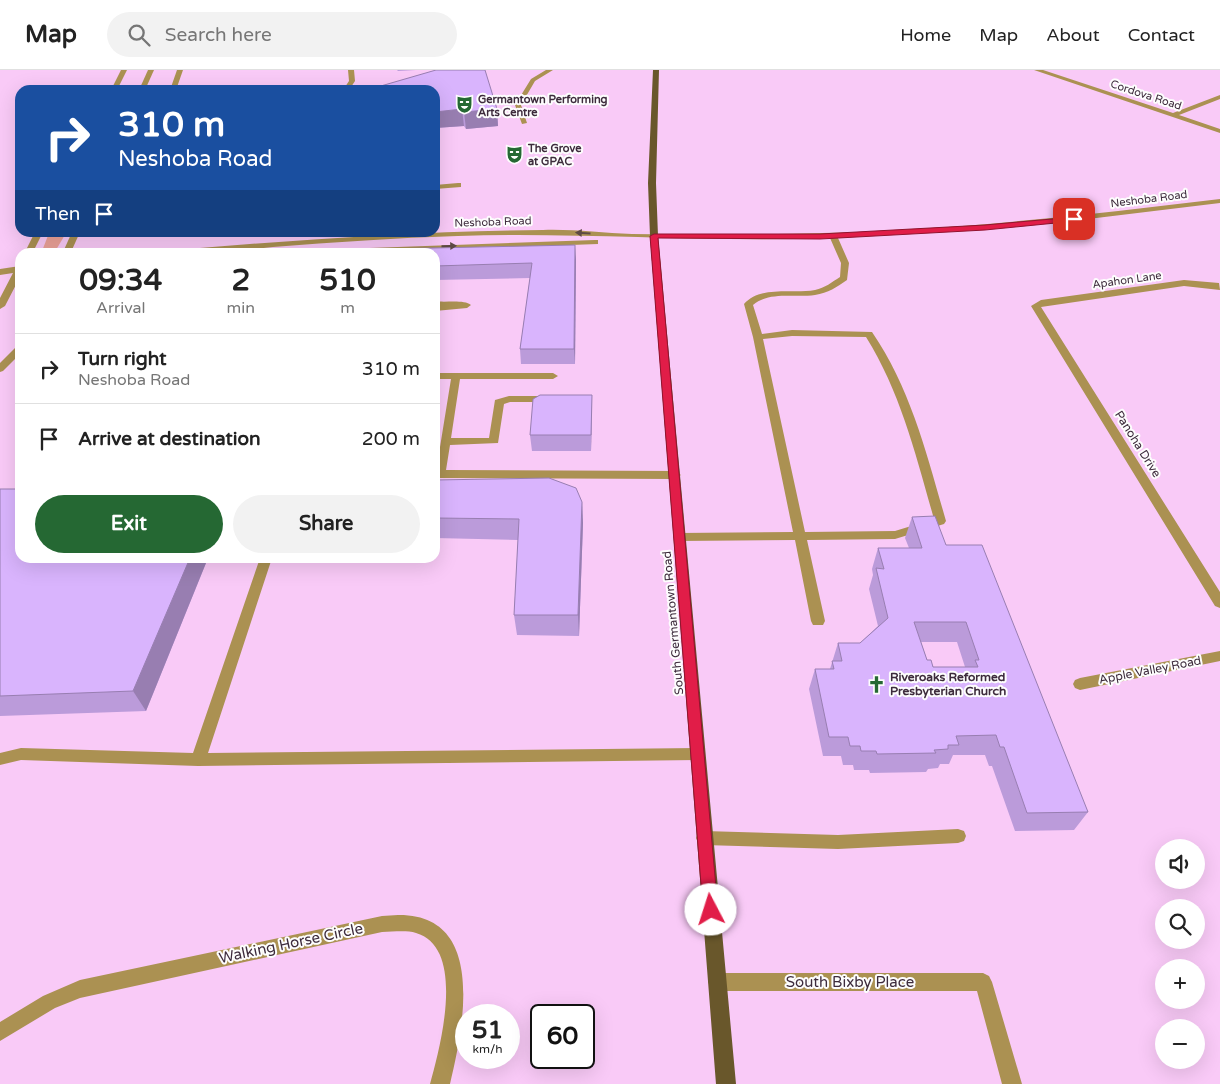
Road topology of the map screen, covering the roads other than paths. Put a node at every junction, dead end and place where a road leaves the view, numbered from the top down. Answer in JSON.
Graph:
{"nodes":[{"id":1,"x":124,"y":70,"type":"edge"},
{"id":2,"x":151,"y":70,"type":"edge"},
{"id":3,"x":180,"y":70,"type":"edge"},
{"id":4,"x":352,"y":70,"type":"edge"},
{"id":5,"x":550,"y":70,"type":"edge"},
{"id":6,"x":656,"y":70,"type":"edge"},
{"id":7,"x":1037,"y":70,"type":"edge"},
{"id":8,"x":116,"y":85,"type":"edge"},
{"id":9,"x":144,"y":85,"type":"edge"},
{"id":10,"x":175,"y":85,"type":"edge"},
{"id":11,"x":349,"y":85,"type":"edge"},
{"id":12,"x":1220,"y":97,"type":"edge"},
{"id":13,"x":1174,"y":115,"type":"junction"},
{"id":14,"x":524,"y":123,"type":"dead end"},
{"id":15,"x":1220,"y":131,"type":"edge"},
{"id":16,"x":458,"y":186,"type":"dead end"},
{"id":17,"x":440,"y":188,"type":"edge"},
{"id":18,"x":1220,"y":201,"type":"edge"},
{"id":19,"x":440,"y":234,"type":"edge"},
{"id":20,"x":632,"y":236,"type":"junction"},
{"id":21,"x":654,"y":236,"type":"junction"},
{"id":22,"x":833,"y":236,"type":"junction"},
{"id":23,"x":362,"y":237,"type":"edge"},
{"id":24,"x":228,"y":248,"type":"edge"},
{"id":25,"x":440,"y":248,"type":"edge"},
{"id":26,"x":15,"y":270,"type":"edge"},
{"id":27,"x":0,"y":272,"type":"edge"},
{"id":28,"x":15,"y":279,"type":"edge"},
{"id":29,"x":1218,"y":286,"type":"edge"},
{"id":30,"x":1041,"y":303,"type":"joint"},
{"id":31,"x":440,"y":305,"type":"edge"},
{"id":32,"x":467,"y":305,"type":"dead end"},
{"id":33,"x":0,"y":306,"type":"edge"},
{"id":34,"x":445,"y":306,"type":"junction"},
{"id":35,"x":440,"y":307,"type":"edge"},
{"id":36,"x":758,"y":337,"type":"junction"},
{"id":37,"x":15,"y":353,"type":"edge"},
{"id":38,"x":0,"y":369,"type":"edge"},
{"id":39,"x":440,"y":376,"type":"edge"},
{"id":40,"x":456,"y":376,"type":"junction"},
{"id":41,"x":553,"y":376,"type":"dead end"},
{"id":42,"x":566,"y":399,"type":"edge"},
{"id":43,"x":445,"y":442,"type":"junction"},
{"id":44,"x":440,"y":462,"type":"edge"},
{"id":45,"x":440,"y":474,"type":"edge"},
{"id":46,"x":675,"y":475,"type":"junction"},
{"id":47,"x":801,"y":536,"type":"junction"},
{"id":48,"x":679,"y":537,"type":"junction"},
{"id":49,"x":264,"y":563,"type":"edge"},
{"id":50,"x":1220,"y":603,"type":"edge"},
{"id":51,"x":818,"y":621,"type":"dead end"},
{"id":52,"x":1220,"y":656,"type":"edge"},
{"id":53,"x":1080,"y":684,"type":"dead end"},
{"id":54,"x":698,"y":754,"type":"junction"},
{"id":55,"x":0,"y":759,"type":"edge"},
{"id":56,"x":198,"y":760,"type":"junction"},
{"id":57,"x":958,"y":836,"type":"dead end"},
{"id":58,"x":704,"y":838,"type":"junction"},
{"id":59,"x":717,"y":982,"type":"junction"},
{"id":60,"x":0,"y":1032,"type":"edge"},
{"id":61,"x":440,"y":1084,"type":"edge"},
{"id":62,"x":726,"y":1084,"type":"edge"},
{"id":63,"x":1012,"y":1084,"type":"edge"}],
"edges":[{"from":1,"to":8,"type":"street"},
{"from":2,"to":9,"type":"street"},
{"from":3,"to":10,"type":"street"},
{"from":4,"to":11,"type":"street"},
{"from":5,"to":14,"type":"street"},
{"from":6,"to":21,"type":"main road","name":"South Germantown Road"},
{"from":7,"to":13,"type":"street","name":"Cordova Road"},
{"from":12,"to":13,"type":"street"},
{"from":13,"to":15,"type":"street","name":"Cordova Road"},
{"from":16,"to":17,"type":"street"},
{"from":18,"to":22,"type":"street","name":"Neshoba Road"},
{"from":20,"to":19,"type":"street","name":"Neshoba Road","one_way":true},
{"from":20,"to":21,"type":"street","name":"Neshoba Road"},
{"from":25,"to":20,"type":"street","name":"Neshoba Road","one_way":true},
{"from":21,"to":22,"type":"street","name":"Neshoba Road"},
{"from":21,"to":46,"type":"main road","name":"South Germantown Road"},
{"from":22,"to":36,"type":"street"},
{"from":23,"to":24,"type":"street","name":"Neshoba Road"},
{"from":26,"to":27,"type":"street"},
{"from":28,"to":33,"type":"street"},
{"from":29,"to":30,"type":"street","name":"Apahon Lane"},
{"from":30,"to":50,"type":"street","name":"Panoha Drive"},
{"from":31,"to":34,"type":"street"},
{"from":32,"to":34,"type":"street"},
{"from":34,"to":35,"type":"street"},
{"from":36,"to":47,"type":"street"},
{"from":36,"to":47,"type":"street"},
{"from":37,"to":38,"type":"street"},
{"from":39,"to":40,"type":"street"},
{"from":40,"to":41,"type":"street"},
{"from":40,"to":43,"type":"street"},
{"from":42,"to":43,"type":"street"},
{"from":43,"to":44,"type":"street"},
{"from":45,"to":46,"type":"street"},
{"from":46,"to":48,"type":"main road","name":"South Germantown Road"},
{"from":47,"to":48,"type":"street"},
{"from":47,"to":51,"type":"street"},
{"from":48,"to":54,"type":"main road","name":"South Germantown Road"},
{"from":49,"to":56,"type":"street"},
{"from":52,"to":53,"type":"street","name":"Apple Valley Road"},
{"from":54,"to":56,"type":"street"},
{"from":54,"to":58,"type":"main road","name":"South Germantown Road"},
{"from":55,"to":56,"type":"street"},
{"from":57,"to":58,"type":"street"},
{"from":58,"to":59,"type":"main road","name":"South Germantown Road"},
{"from":59,"to":62,"type":"main road","name":"South Germantown Road"},
{"from":59,"to":63,"type":"street","name":"South Bixby Place"},
{"from":60,"to":61,"type":"street","name":"Walking Horse Circle"}]}
